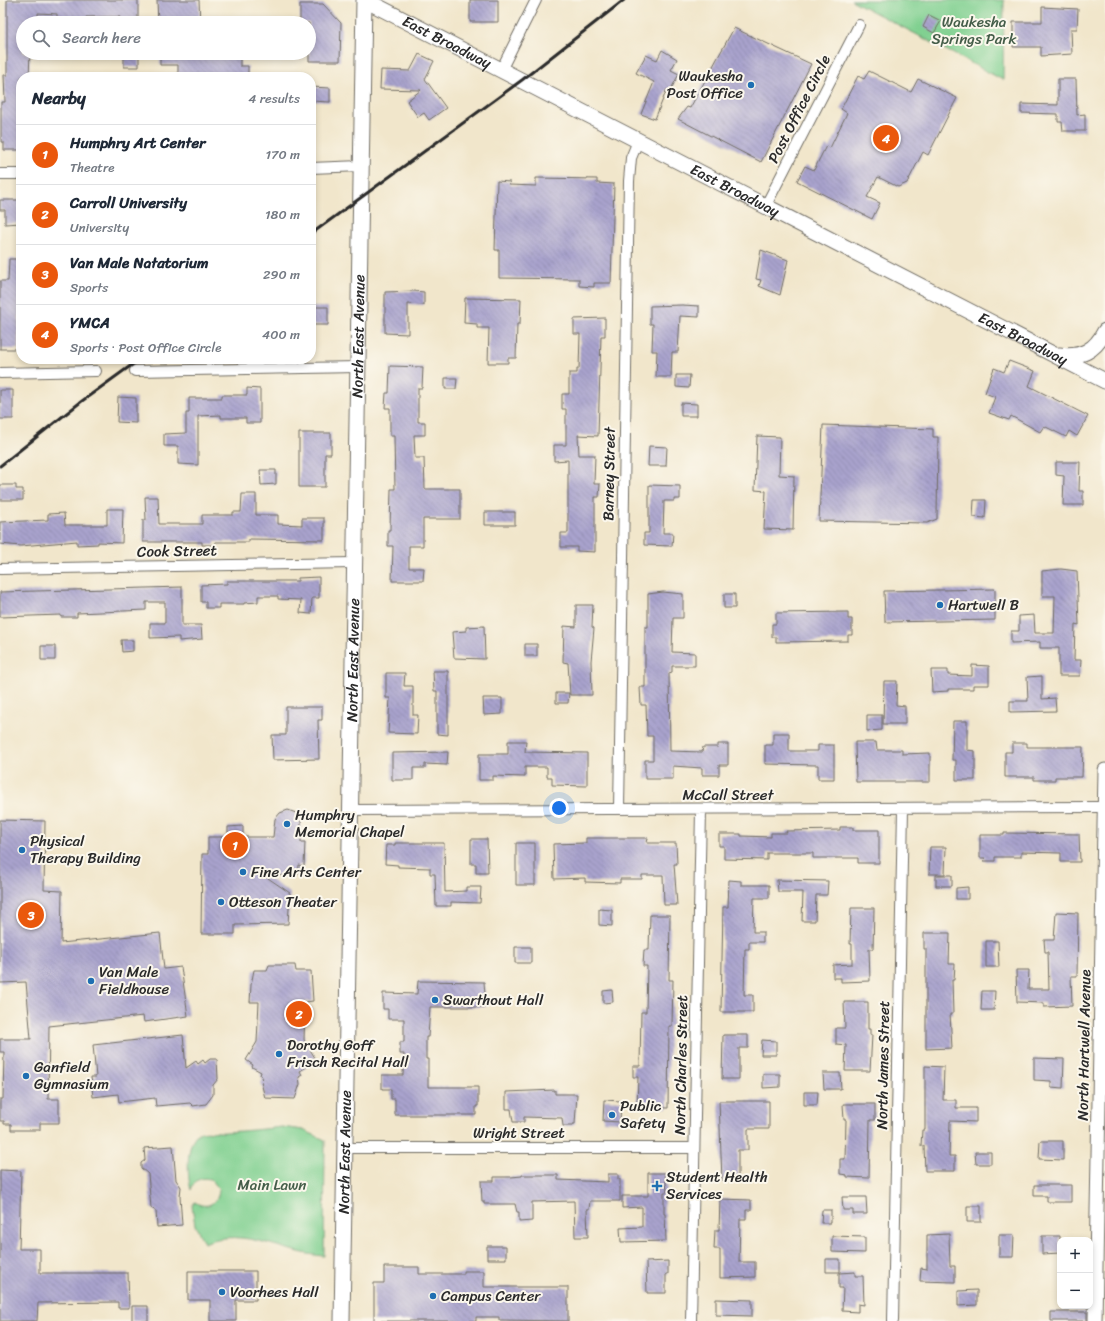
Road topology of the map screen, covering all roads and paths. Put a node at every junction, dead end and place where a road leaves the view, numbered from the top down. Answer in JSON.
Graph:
{"nodes":[{"id":1,"x":365,"y":0,"type":"edge"},
{"id":2,"x":536,"y":0,"type":"edge"},
{"id":3,"x":859,"y":25,"type":"dead end"},
{"id":4,"x":502,"y":70,"type":"junction"},
{"id":5,"x":638,"y":141,"type":"junction"},
{"id":6,"x":360,"y":166,"type":"junction"},
{"id":7,"x":316,"y":168,"type":"edge"},
{"id":8,"x":0,"y":174,"type":"edge"},
{"id":9,"x":16,"y":174,"type":"edge"},
{"id":10,"x":765,"y":207,"type":"junction"},
{"id":11,"x":1105,"y":331,"type":"edge"},
{"id":12,"x":1054,"y":355,"type":"junction"},
{"id":13,"x":358,"y":367,"type":"junction"},
{"id":14,"x":96,"y":371,"type":"dead end"},
{"id":15,"x":135,"y":371,"type":"dead end"},
{"id":16,"x":0,"y":372,"type":"edge"},
{"id":17,"x":1105,"y":381,"type":"edge"},
{"id":18,"x":354,"y":563,"type":"junction"},
{"id":19,"x":0,"y":569,"type":"edge"},
{"id":20,"x":1105,"y":770,"type":"edge"},
{"id":21,"x":1105,"y":807,"type":"edge"},
{"id":22,"x":619,"y":809,"type":"junction"},
{"id":23,"x":903,"y":809,"type":"junction"},
{"id":24,"x":351,"y":810,"type":"junction"},
{"id":25,"x":701,"y":810,"type":"junction"},
{"id":26,"x":1103,"y":992,"type":"edge"},
{"id":27,"x":344,"y":1148,"type":"junction"},
{"id":28,"x":694,"y":1148,"type":"junction"},
{"id":29,"x":1101,"y":1182,"type":"edge"},
{"id":30,"x":342,"y":1321,"type":"edge"},
{"id":31,"x":691,"y":1321,"type":"edge"},
{"id":32,"x":893,"y":1321,"type":"edge"},
{"id":33,"x":1095,"y":1321,"type":"edge"}],
"edges":[{"from":1,"to":4,"type":"main road","name":"East Broadway"},
{"from":1,"to":6,"type":"main road","name":"North East Avenue"},
{"from":2,"to":4,"type":"street"},
{"from":3,"to":10,"type":"street","name":"Post Office Circle"},
{"from":4,"to":5,"type":"main road","name":"East Broadway"},
{"from":5,"to":10,"type":"main road","name":"East Broadway"},
{"from":5,"to":22,"type":"street","name":"Barney Street"},
{"from":6,"to":7,"type":"street"},
{"from":6,"to":13,"type":"main road","name":"North East Avenue"},
{"from":8,"to":9,"type":"street"},
{"from":10,"to":12,"type":"main road","name":"East Broadway"},
{"from":11,"to":12,"type":"main road"},
{"from":12,"to":17,"type":"main road","name":"East Broadway"},
{"from":13,"to":15,"type":"street"},
{"from":13,"to":18,"type":"main road","name":"North East Avenue"},
{"from":14,"to":16,"type":"street"},
{"from":18,"to":19,"type":"street","name":"Cook Street"},
{"from":18,"to":24,"type":"main road","name":"North East Avenue"},
{"from":20,"to":21,"type":"street","name":"North Hartwell Avenue"},
{"from":21,"to":23,"type":"street","name":"McCall Street"},
{"from":21,"to":26,"type":"street","name":"North Hartwell Avenue"},
{"from":22,"to":24,"type":"street","name":"McCall Street"},
{"from":22,"to":25,"type":"street","name":"McCall Street"},
{"from":23,"to":25,"type":"street","name":"McCall Street"},
{"from":23,"to":32,"type":"street","name":"North James Street"},
{"from":24,"to":27,"type":"main road","name":"North East Avenue"},
{"from":25,"to":28,"type":"street","name":"North Charles Street"},
{"from":26,"to":29,"type":"street","name":"North Hartwell Avenue"},
{"from":27,"to":28,"type":"street","name":"Wright Street"},
{"from":27,"to":30,"type":"main road","name":"North East Avenue"},
{"from":28,"to":31,"type":"street","name":"North Charles Street"},
{"from":29,"to":33,"type":"street","name":"North Hartwell Avenue"}]}
